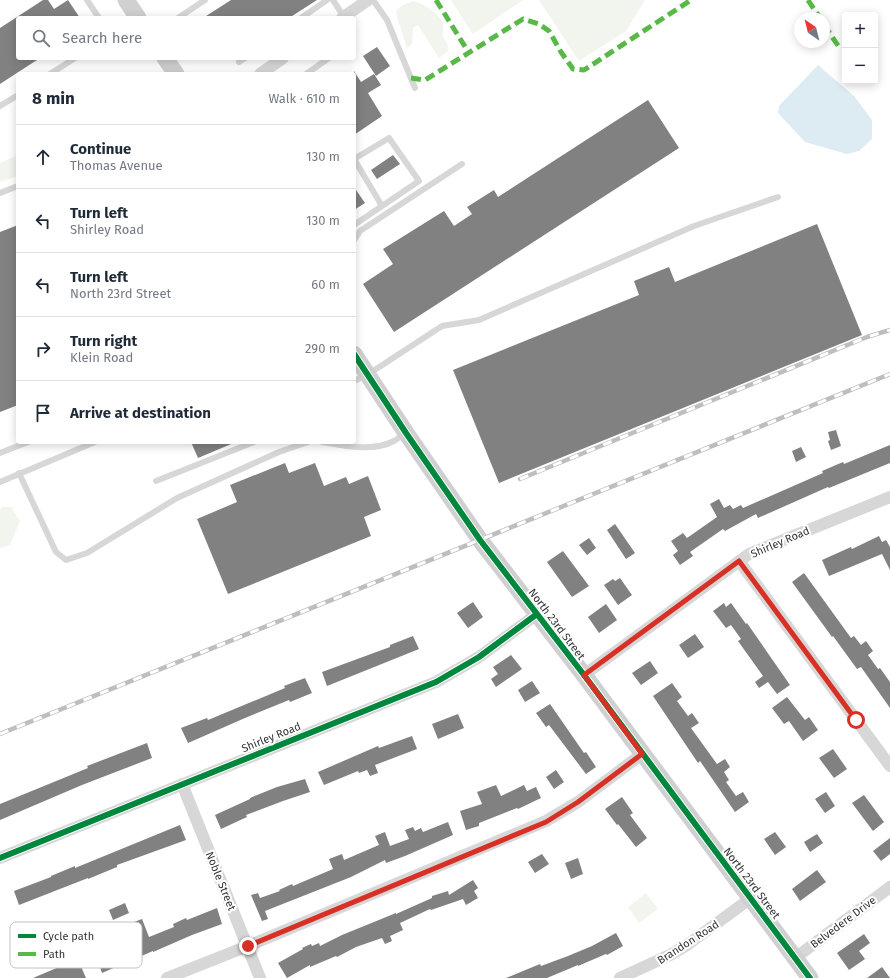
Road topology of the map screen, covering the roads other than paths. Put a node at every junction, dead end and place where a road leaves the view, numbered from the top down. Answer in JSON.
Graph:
{"nodes":[{"id":1,"x":87,"y":0,"type":"edge"},
{"id":2,"x":127,"y":0,"type":"edge"},
{"id":3,"x":205,"y":0,"type":"edge"},
{"id":4,"x":327,"y":0,"type":"edge"},
{"id":5,"x":333,"y":0,"type":"edge"},
{"id":6,"x":368,"y":0,"type":"edge"},
{"id":7,"x":373,"y":0,"type":"edge"},
{"id":8,"x":98,"y":16,"type":"edge"},
{"id":9,"x":137,"y":16,"type":"edge"},
{"id":10,"x":181,"y":16,"type":"edge"},
{"id":11,"x":304,"y":16,"type":"edge"},
{"id":12,"x":342,"y":16,"type":"edge"},
{"id":13,"x":344,"y":16,"type":"edge"},
{"id":14,"x":72,"y":60,"type":"edge"},
{"id":15,"x":166,"y":60,"type":"edge"},
{"id":16,"x":242,"y":60,"type":"edge"},
{"id":17,"x":280,"y":60,"type":"edge"},
{"id":18,"x":326,"y":60,"type":"edge"},
{"id":19,"x":239,"y":62,"type":"dead end"},
{"id":20,"x":53,"y":72,"type":"edge"},
{"id":21,"x":175,"y":72,"type":"edge"},
{"id":22,"x":264,"y":72,"type":"edge"},
{"id":23,"x":309,"y":72,"type":"edge"},
{"id":24,"x":415,"y":88,"type":"dead end"},
{"id":25,"x":16,"y":96,"type":"edge"},
{"id":26,"x":0,"y":106,"type":"edge"},
{"id":27,"x":356,"y":158,"type":"edge"},
{"id":28,"x":356,"y":162,"type":"edge"},
{"id":29,"x":462,"y":164,"type":"dead end"},
{"id":30,"x":16,"y":187,"type":"edge"},
{"id":31,"x":0,"y":193,"type":"edge"},
{"id":32,"x":778,"y":197,"type":"dead end"},
{"id":33,"x":382,"y":206,"type":"junction"},
{"id":34,"x":356,"y":224,"type":"edge"},
{"id":35,"x":356,"y":237,"type":"edge"},
{"id":36,"x":356,"y":361,"type":"edge"},
{"id":37,"x":361,"y":378,"type":"edge"},
{"id":38,"x":406,"y":433,"type":"junction"},
{"id":39,"x":23,"y":444,"type":"edge"},
{"id":40,"x":89,"y":444,"type":"edge"},
{"id":41,"x":249,"y":444,"type":"edge"},
{"id":42,"x":302,"y":444,"type":"edge"},
{"id":43,"x":332,"y":444,"type":"edge"},
{"id":44,"x":0,"y":453,"type":"edge"},
{"id":45,"x":19,"y":473,"type":"junction"},
{"id":46,"x":156,"y":481,"type":"dead end"},
{"id":47,"x":0,"y":482,"type":"edge"},
{"id":48,"x":890,"y":497,"type":"edge"},
{"id":49,"x":739,"y":561,"type":"junction"},
{"id":50,"x":537,"y":614,"type":"junction"},
{"id":51,"x":584,"y":675,"type":"junction"},
{"id":52,"x":642,"y":754,"type":"junction"},
{"id":53,"x":890,"y":766,"type":"edge"},
{"id":54,"x":182,"y":784,"type":"junction"},
{"id":55,"x":0,"y":858,"type":"edge"},
{"id":56,"x":890,"y":887,"type":"edge"},
{"id":57,"x":751,"y":898,"type":"junction"},
{"id":58,"x":248,"y":946,"type":"junction"},
{"id":59,"x":796,"y":958,"type":"junction"},
{"id":60,"x":167,"y":978,"type":"edge"},
{"id":61,"x":260,"y":978,"type":"edge"},
{"id":62,"x":620,"y":978,"type":"edge"},
{"id":63,"x":810,"y":978,"type":"edge"}],
"edges":[{"from":1,"to":8,"type":"lane"},
{"from":2,"to":9,"type":"main road"},
{"from":3,"to":10,"type":"lane"},
{"from":4,"to":11,"type":"lane"},
{"from":5,"to":12,"type":"lane"},
{"from":6,"to":13,"type":"street"},
{"from":7,"to":24,"type":"lane"},
{"from":14,"to":20,"type":"lane"},
{"from":15,"to":21,"type":"main road"},
{"from":16,"to":19,"type":"lane"},
{"from":17,"to":22,"type":"street"},
{"from":18,"to":23,"type":"lane"},
{"from":25,"to":26,"type":"lane"},
{"from":27,"to":33,"type":"lane"},
{"from":28,"to":33,"type":"lane"},
{"from":29,"to":35,"type":"lane"},
{"from":30,"to":31,"type":"lane"},
{"from":32,"to":37,"type":"lane"},
{"from":33,"to":34,"type":"lane"},
{"from":36,"to":37,"type":"main road","name":"North 23rd Street"},
{"from":37,"to":38,"type":"main road","name":"North 23rd Street"},
{"from":38,"to":43,"type":"lane"},
{"from":38,"to":50,"type":"main road","name":"North 23rd Street"},
{"from":39,"to":44,"type":"lane"},
{"from":40,"to":45,"type":"lane"},
{"from":41,"to":46,"type":"lane"},
{"from":42,"to":45,"type":"lane"},
{"from":45,"to":47,"type":"lane"},
{"from":48,"to":49,"type":"street","name":"Shirley Road"},
{"from":49,"to":51,"type":"street","name":"Shirley Road"},
{"from":49,"to":53,"type":"street"},
{"from":50,"to":51,"type":"main road","name":"North 23rd Street"},
{"from":50,"to":54,"type":"street","name":"Shirley Road"},
{"from":51,"to":52,"type":"main road","name":"North 23rd Street"},
{"from":52,"to":57,"type":"main road","name":"North 23rd Street"},
{"from":52,"to":58,"type":"street"},
{"from":54,"to":55,"type":"street","name":"Shirley Road"},
{"from":54,"to":58,"type":"street","name":"Noble Street"},
{"from":56,"to":59,"type":"street","name":"Belvedere Drive"},
{"from":57,"to":59,"type":"main road","name":"North 23rd Street"},
{"from":57,"to":62,"type":"street","name":"Brandon Road"},
{"from":58,"to":60,"type":"street"},
{"from":58,"to":61,"type":"street","name":"Noble Street"},
{"from":59,"to":63,"type":"main road","name":"North 23rd Street"}]}
